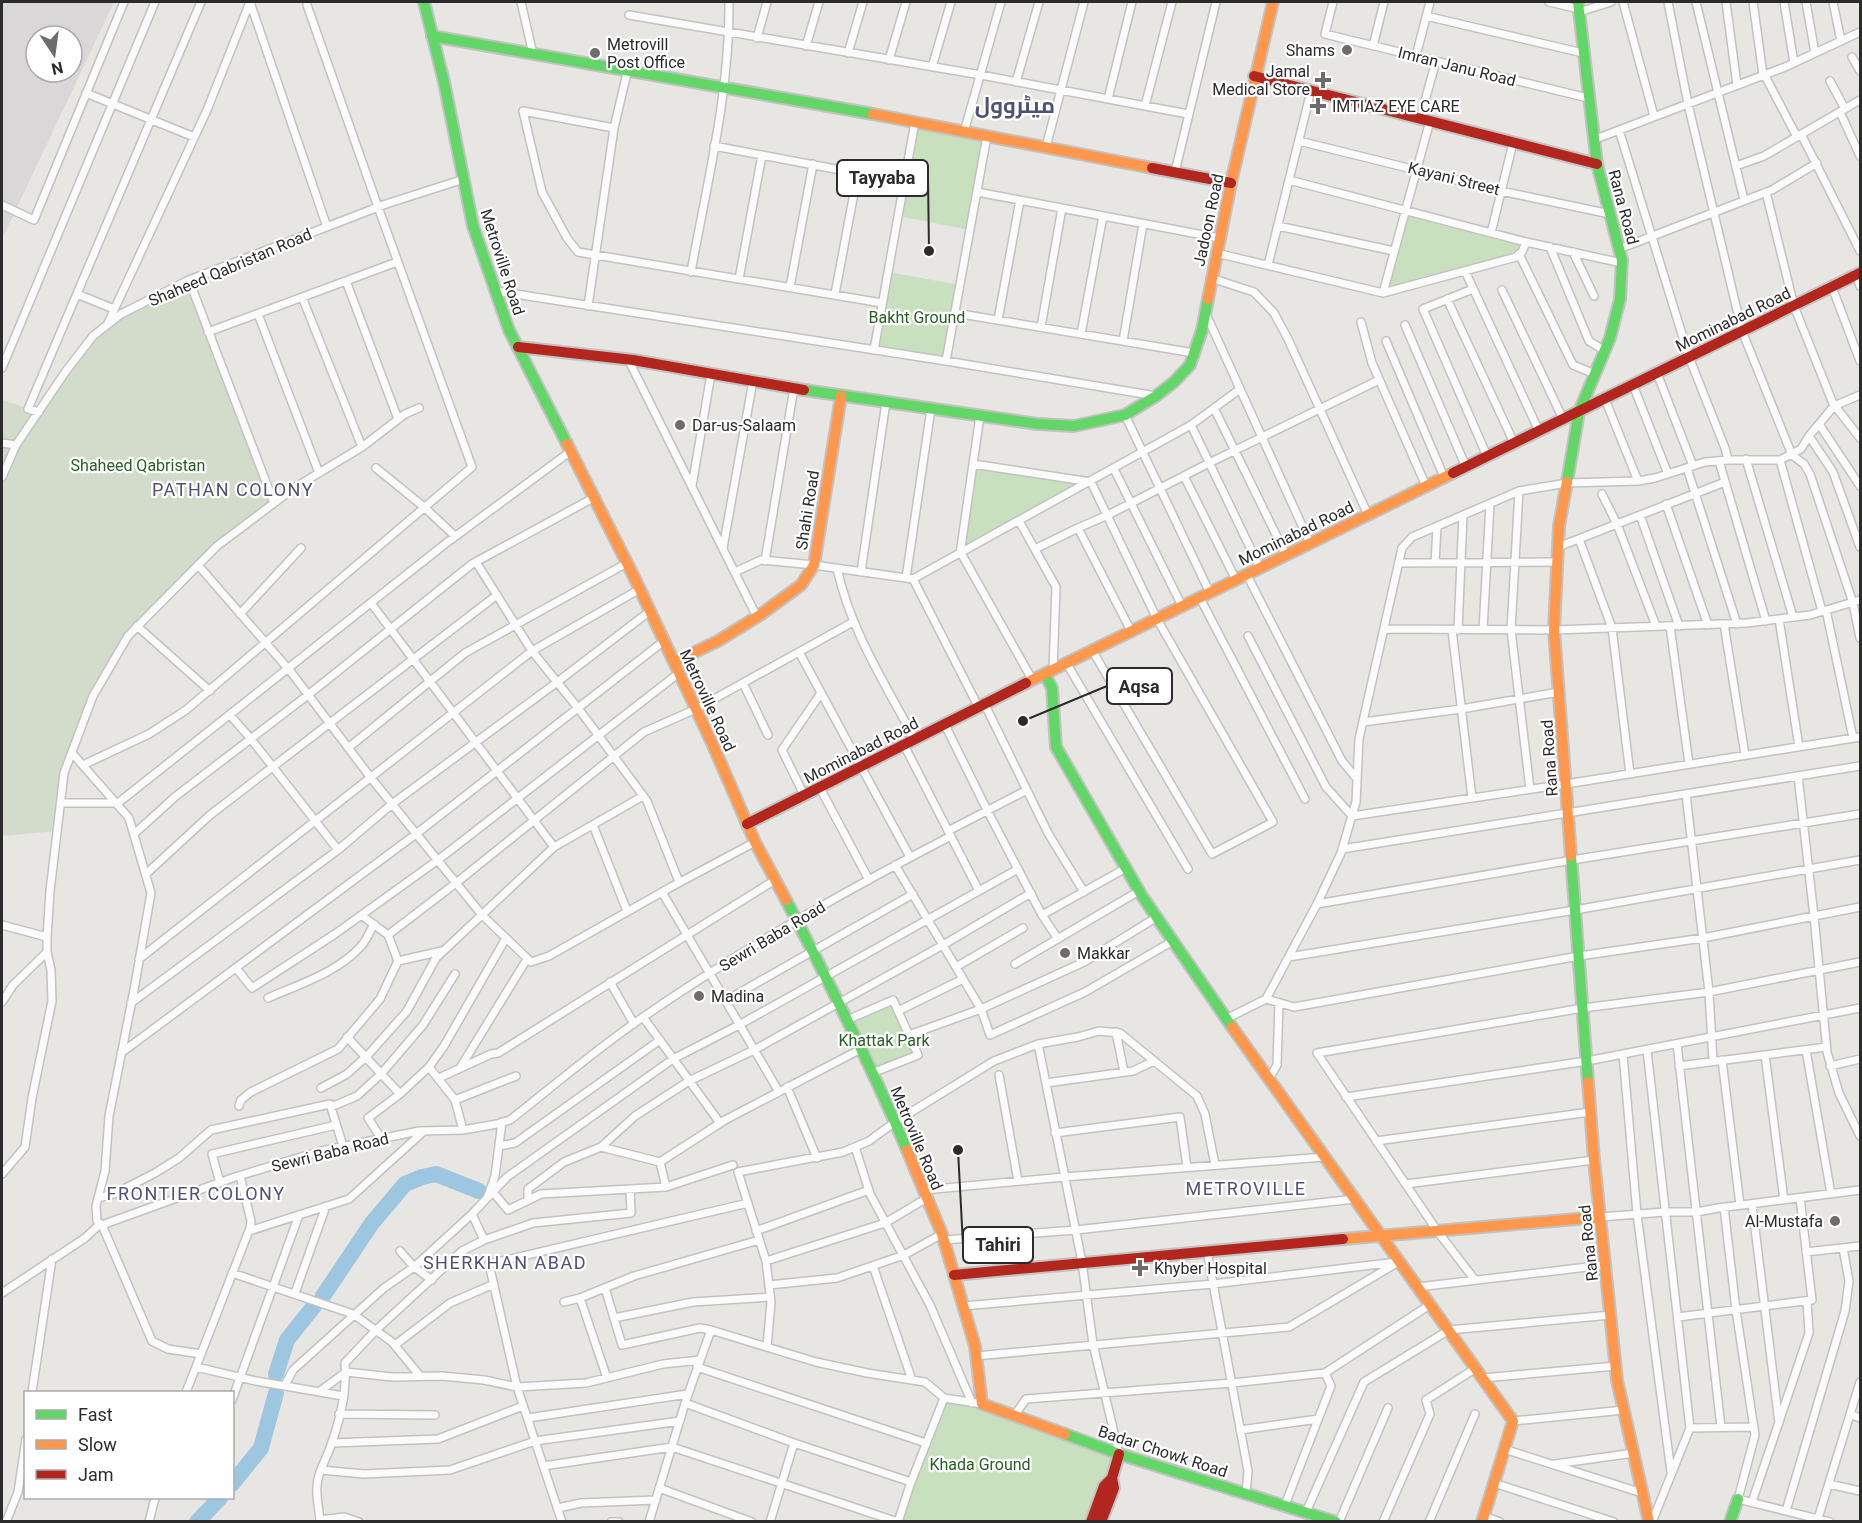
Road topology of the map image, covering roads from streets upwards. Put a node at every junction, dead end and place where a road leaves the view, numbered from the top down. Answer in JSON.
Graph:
{"nodes":[{"id":1,"x":124,"y":2,"type":"edge"},
{"id":2,"x":155,"y":2,"type":"edge"},
{"id":3,"x":201,"y":2,"type":"edge"},
{"id":4,"x":250,"y":2,"type":"edge"},
{"id":5,"x":424,"y":2,"type":"edge"},
{"id":6,"x":521,"y":2,"type":"edge"},
{"id":7,"x":729,"y":2,"type":"edge"},
{"id":8,"x":767,"y":2,"type":"edge"},
{"id":9,"x":819,"y":2,"type":"edge"},
{"id":10,"x":863,"y":2,"type":"edge"},
{"id":11,"x":906,"y":2,"type":"edge"},
{"id":12,"x":951,"y":2,"type":"edge"},
{"id":13,"x":1001,"y":2,"type":"edge"},
{"id":14,"x":1039,"y":2,"type":"edge"},
{"id":15,"x":1084,"y":2,"type":"edge"},
{"id":16,"x":1132,"y":2,"type":"edge"},
{"id":17,"x":1172,"y":2,"type":"edge"},
{"id":18,"x":1216,"y":2,"type":"edge"},
{"id":19,"x":1273,"y":2,"type":"edge"},
{"id":20,"x":1333,"y":2,"type":"edge"},
{"id":21,"x":1383,"y":2,"type":"edge"},
{"id":22,"x":1430,"y":2,"type":"edge"},
{"id":23,"x":1549,"y":2,"type":"edge"},
{"id":24,"x":1611,"y":2,"type":"edge"},
{"id":25,"x":1623,"y":2,"type":"edge"},
{"id":26,"x":1668,"y":2,"type":"edge"},
{"id":27,"x":1696,"y":2,"type":"edge"},
{"id":28,"x":1726,"y":2,"type":"edge"},
{"id":29,"x":1754,"y":2,"type":"edge"},
{"id":30,"x":1784,"y":2,"type":"edge"},
{"id":31,"x":1806,"y":2,"type":"edge"},
{"id":32,"x":1833,"y":2,"type":"edge"},
{"id":33,"x":308,"y":5,"type":"dead end"},
{"id":34,"x":1579,"y":7,"type":"edge"},
{"id":35,"x":629,"y":15,"type":"dead end"},
{"id":36,"x":1426,"y":16,"type":"junction"},
{"id":37,"x":729,"y":32,"type":"junction"},
{"id":38,"x":1860,"y":32,"type":"edge"},
{"id":39,"x":432,"y":36,"type":"junction"},
{"id":40,"x":756,"y":38,"type":"junction"},
{"id":41,"x":1841,"y":41,"type":"junction"},
{"id":42,"x":806,"y":46,"type":"junction"},
{"id":43,"x":1373,"y":46,"type":"junction"},
{"id":44,"x":848,"y":53,"type":"junction"},
{"id":45,"x":1583,"y":53,"type":"junction"},
{"id":46,"x":1815,"y":53,"type":"junction"},
{"id":47,"x":533,"y":54,"type":"junction"},
{"id":48,"x":1416,"y":56,"type":"junction"},
{"id":49,"x":1852,"y":57,"type":"dead end"},
{"id":50,"x":889,"y":60,"type":"junction"},
{"id":51,"x":1436,"y":61,"type":"junction"},
{"id":52,"x":1794,"y":63,"type":"junction"},
{"id":53,"x":932,"y":67,"type":"junction"},
{"id":54,"x":628,"y":69,"type":"junction"},
{"id":55,"x":1860,"y":71,"type":"edge"},
{"id":56,"x":981,"y":75,"type":"junction"},
{"id":57,"x":1763,"y":75,"type":"junction"},
{"id":58,"x":1254,"y":76,"type":"junction"},
{"id":59,"x":1830,"y":81,"type":"dead end"},
{"id":60,"x":1016,"y":82,"type":"junction"},
{"id":61,"x":1737,"y":84,"type":"junction"},
{"id":62,"x":724,"y":87,"type":"junction"},
{"id":63,"x":1061,"y":90,"type":"junction"},
{"id":64,"x":1311,"y":91,"type":"junction"},
{"id":65,"x":1719,"y":92,"type":"junction"},
{"id":66,"x":86,"y":93,"type":"junction"},
{"id":67,"x":1588,"y":98,"type":"junction"},
{"id":68,"x":1108,"y":99,"type":"junction"},
{"id":69,"x":1860,"y":100,"type":"edge"},
{"id":70,"x":112,"y":104,"type":"junction"},
{"id":71,"x":1688,"y":104,"type":"junction"},
{"id":72,"x":1145,"y":106,"type":"junction"},
{"id":73,"x":1843,"y":111,"type":"junction"},
{"id":74,"x":1188,"y":114,"type":"junction"},
{"id":75,"x":1654,"y":116,"type":"junction"},
{"id":76,"x":151,"y":120,"type":"junction"},
{"id":77,"x":1425,"y":120,"type":"junction"},
{"id":78,"x":915,"y":122,"type":"junction"},
{"id":79,"x":614,"y":128,"type":"junction"},
{"id":80,"x":1619,"y":130,"type":"junction"},
{"id":81,"x":964,"y":132,"type":"junction"},
{"id":82,"x":987,"y":136,"type":"junction"},
{"id":83,"x":1799,"y":136,"type":"junction"},
{"id":84,"x":194,"y":137,"type":"junction"},
{"id":85,"x":1593,"y":140,"type":"junction"},
{"id":86,"x":1299,"y":141,"type":"junction"},
{"id":87,"x":1513,"y":143,"type":"junction"},
{"id":88,"x":714,"y":146,"type":"junction"},
{"id":89,"x":1046,"y":147,"type":"junction"},
{"id":90,"x":762,"y":155,"type":"junction"},
{"id":91,"x":1860,"y":156,"type":"edge"},
{"id":92,"x":1817,"y":163,"type":"junction"},
{"id":93,"x":813,"y":164,"type":"junction"},
{"id":94,"x":1597,"y":164,"type":"junction"},
{"id":95,"x":1736,"y":166,"type":"junction"},
{"id":96,"x":1417,"y":169,"type":"junction"},
{"id":97,"x":858,"y":172,"type":"junction"},
{"id":98,"x":1174,"y":172,"type":"junction"},
{"id":99,"x":464,"y":179,"type":"junction"},
{"id":100,"x":1289,"y":180,"type":"junction"},
{"id":101,"x":904,"y":182,"type":"junction"},
{"id":102,"x":1231,"y":183,"type":"junction"},
{"id":103,"x":1501,"y":191,"type":"junction"},
{"id":104,"x":977,"y":192,"type":"junction"},
{"id":105,"x":1766,"y":192,"type":"junction"},
{"id":106,"x":1020,"y":200,"type":"junction"},
{"id":107,"x":1744,"y":200,"type":"junction"},
{"id":108,"x":2,"y":205,"type":"edge"},
{"id":109,"x":378,"y":207,"type":"junction"},
{"id":110,"x":1062,"y":208,"type":"junction"},
{"id":111,"x":1405,"y":210,"type":"junction"},
{"id":112,"x":1714,"y":213,"type":"junction"},
{"id":113,"x":1610,"y":214,"type":"junction"},
{"id":114,"x":1103,"y":216,"type":"junction"},
{"id":115,"x":1143,"y":224,"type":"junction"},
{"id":116,"x":1278,"y":226,"type":"junction"},
{"id":117,"x":327,"y":227,"type":"junction"},
{"id":118,"x":1491,"y":233,"type":"junction"},
{"id":119,"x":1652,"y":236,"type":"junction"},
{"id":120,"x":1219,"y":238,"type":"junction"},
{"id":121,"x":1526,"y":242,"type":"junction"},
{"id":122,"x":1550,"y":247,"type":"junction"},
{"id":123,"x":1619,"y":249,"type":"junction"},
{"id":124,"x":1394,"y":251,"type":"junction"},
{"id":125,"x":1860,"y":251,"type":"edge"},
{"id":126,"x":1573,"y":252,"type":"junction"},
{"id":127,"x":1216,"y":253,"type":"junction"},
{"id":128,"x":595,"y":255,"type":"junction"},
{"id":129,"x":1519,"y":255,"type":"junction"},
{"id":130,"x":398,"y":262,"type":"junction"},
{"id":131,"x":1622,"y":263,"type":"junction"},
{"id":132,"x":1268,"y":265,"type":"junction"},
{"id":133,"x":1465,"y":271,"type":"junction"},
{"id":134,"x":691,"y":272,"type":"junction"},
{"id":135,"x":1858,"y":274,"type":"edge"},
{"id":136,"x":1211,"y":278,"type":"junction"},
{"id":137,"x":739,"y":279,"type":"junction"},
{"id":138,"x":189,"y":280,"type":"junction"},
{"id":139,"x":346,"y":281,"type":"junction"},
{"id":140,"x":1860,"y":286,"type":"edge"},
{"id":141,"x":790,"y":287,"type":"junction"},
{"id":142,"x":1832,"y":287,"type":"junction"},
{"id":143,"x":1473,"y":289,"type":"junction"},
{"id":144,"x":1502,"y":290,"type":"dead end"},
{"id":145,"x":496,"y":291,"type":"junction"},
{"id":146,"x":1383,"y":293,"type":"junction"},
{"id":147,"x":77,"y":294,"type":"junction"},
{"id":148,"x":835,"y":294,"type":"junction"},
{"id":149,"x":1594,"y":296,"type":"dead end"},
{"id":150,"x":302,"y":297,"type":"junction"},
{"id":151,"x":1447,"y":299,"type":"junction"},
{"id":152,"x":882,"y":303,"type":"junction"},
{"id":153,"x":588,"y":306,"type":"junction"},
{"id":154,"x":1794,"y":306,"type":"junction"},
{"id":155,"x":114,"y":309,"type":"junction"},
{"id":156,"x":1205,"y":312,"type":"junction"},
{"id":157,"x":955,"y":313,"type":"junction"},
{"id":158,"x":258,"y":314,"type":"junction"},
{"id":159,"x":998,"y":320,"type":"junction"},
{"id":160,"x":1361,"y":322,"type":"dead end"},
{"id":161,"x":106,"y":325,"type":"junction"},
{"id":162,"x":1406,"y":325,"type":"dead end"},
{"id":163,"x":1041,"y":327,"type":"junction"},
{"id":164,"x":1742,"y":331,"type":"junction"},
{"id":165,"x":208,"y":332,"type":"junction"},
{"id":166,"x":1081,"y":334,"type":"junction"},
{"id":167,"x":1386,"y":340,"type":"dead end"},
{"id":168,"x":1123,"y":341,"type":"junction"},
{"id":169,"x":518,"y":348,"type":"junction"},
{"id":170,"x":874,"y":350,"type":"junction"},
{"id":171,"x":1605,"y":351,"type":"junction"},
{"id":172,"x":1194,"y":353,"type":"junction"},
{"id":173,"x":1689,"y":357,"type":"junction"},
{"id":174,"x":628,"y":359,"type":"junction"},
{"id":175,"x":946,"y":361,"type":"junction"},
{"id":176,"x":1860,"y":361,"type":"edge"},
{"id":177,"x":2,"y":368,"type":"edge"},
{"id":178,"x":1657,"y":373,"type":"junction"},
{"id":179,"x":711,"y":374,"type":"junction"},
{"id":180,"x":1595,"y":374,"type":"junction"},
{"id":181,"x":1379,"y":380,"type":"junction"},
{"id":182,"x":753,"y":381,"type":"junction"},
{"id":183,"x":1633,"y":385,"type":"junction"},
{"id":184,"x":794,"y":388,"type":"junction"},
{"id":185,"x":1240,"y":389,"type":"junction"},
{"id":186,"x":1860,"y":395,"type":"edge"},
{"id":187,"x":841,"y":396,"type":"junction"},
{"id":188,"x":1156,"y":396,"type":"junction"},
{"id":189,"x":1605,"y":399,"type":"junction"},
{"id":190,"x":885,"y":402,"type":"junction"},
{"id":191,"x":1835,"y":406,"type":"junction"},
{"id":192,"x":419,"y":408,"type":"dead end"},
{"id":193,"x":1214,"y":408,"type":"junction"},
{"id":194,"x":931,"y":409,"type":"junction"},
{"id":195,"x":1320,"y":409,"type":"junction"},
{"id":196,"x":1579,"y":411,"type":"junction"},
{"id":197,"x":39,"y":412,"type":"junction"},
{"id":198,"x":1125,"y":415,"type":"junction"},
{"id":199,"x":980,"y":416,"type":"junction"},
{"id":200,"x":398,"y":419,"type":"junction"},
{"id":201,"x":1563,"y":419,"type":"junction"},
{"id":202,"x":1819,"y":424,"type":"junction"},
{"id":203,"x":1191,"y":425,"type":"junction"},
{"id":204,"x":1539,"y":431,"type":"junction"},
{"id":205,"x":1809,"y":436,"type":"junction"},
{"id":206,"x":1262,"y":438,"type":"junction"},
{"id":207,"x":1860,"y":438,"type":"edge"},
{"id":208,"x":2,"y":443,"type":"edge"},
{"id":209,"x":1514,"y":443,"type":"junction"},
{"id":210,"x":16,"y":445,"type":"junction"},
{"id":211,"x":362,"y":447,"type":"junction"},
{"id":212,"x":571,"y":451,"type":"junction"},
{"id":213,"x":1234,"y":451,"type":"junction"},
{"id":214,"x":1143,"y":453,"type":"junction"},
{"id":215,"x":1792,"y":455,"type":"junction"},
{"id":216,"x":1487,"y":456,"type":"junction"},
{"id":217,"x":1746,"y":459,"type":"junction"},
{"id":218,"x":1728,"y":460,"type":"junction"},
{"id":219,"x":1780,"y":460,"type":"junction"},
{"id":220,"x":1719,"y":461,"type":"junction"},
{"id":221,"x":1209,"y":463,"type":"junction"},
{"id":222,"x":973,"y":464,"type":"junction"},
{"id":223,"x":1466,"y":467,"type":"junction"},
{"id":224,"x":1690,"y":467,"type":"junction"},
{"id":225,"x":376,"y":468,"type":"dead end"},
{"id":226,"x":1114,"y":469,"type":"junction"},
{"id":227,"x":319,"y":473,"type":"junction"},
{"id":228,"x":1668,"y":474,"type":"junction"},
{"id":229,"x":1184,"y":476,"type":"junction"},
{"id":230,"x":2,"y":477,"type":"edge"},
{"id":231,"x":1444,"y":477,"type":"junction"},
{"id":232,"x":1638,"y":481,"type":"junction"},
{"id":233,"x":1091,"y":482,"type":"junction"},
{"id":234,"x":1725,"y":482,"type":"junction"},
{"id":235,"x":1567,"y":483,"type":"junction"},
{"id":236,"x":1426,"y":486,"type":"junction"},
{"id":237,"x":1860,"y":486,"type":"edge"},
{"id":238,"x":692,"y":487,"type":"junction"},
{"id":239,"x":1160,"y":488,"type":"junction"},
{"id":240,"x":1519,"y":491,"type":"junction"},
{"id":241,"x":1695,"y":493,"type":"junction"},
{"id":242,"x":1602,"y":494,"type":"dead end"},
{"id":243,"x":594,"y":497,"type":"junction"},
{"id":244,"x":274,"y":503,"type":"junction"},
{"id":245,"x":1132,"y":504,"type":"junction"},
{"id":246,"x":1490,"y":504,"type":"junction"},
{"id":247,"x":1666,"y":504,"type":"junction"},
{"id":248,"x":424,"y":507,"type":"junction"},
{"id":249,"x":1108,"y":515,"type":"junction"},
{"id":250,"x":1368,"y":515,"type":"junction"},
{"id":251,"x":1463,"y":515,"type":"junction"},
{"id":252,"x":1640,"y":515,"type":"junction"},
{"id":253,"x":1019,"y":521,"type":"junction"},
{"id":254,"x":1617,"y":524,"type":"junction"},
{"id":255,"x":1437,"y":527,"type":"junction"},
{"id":256,"x":1078,"y":528,"type":"junction"},
{"id":257,"x":455,"y":536,"type":"junction"},
{"id":258,"x":1579,"y":539,"type":"junction"},
{"id":259,"x":1310,"y":543,"type":"junction"},
{"id":260,"x":1558,"y":547,"type":"junction"},
{"id":261,"x":1860,"y":547,"type":"edge"},
{"id":262,"x":301,"y":548,"type":"dead end"},
{"id":263,"x":723,"y":548,"type":"junction"},
{"id":264,"x":1035,"y":549,"type":"junction"},
{"id":265,"x":961,"y":553,"type":"junction"},
{"id":266,"x":1286,"y":555,"type":"junction"},
{"id":267,"x":765,"y":561,"type":"junction"},
{"id":268,"x":476,"y":562,"type":"junction"},
{"id":269,"x":627,"y":562,"type":"junction"},
{"id":270,"x":1557,"y":562,"type":"junction"},
{"id":271,"x":1399,"y":563,"type":"junction"},
{"id":272,"x":1435,"y":563,"type":"junction"},
{"id":273,"x":1461,"y":563,"type":"junction"},
{"id":274,"x":1488,"y":563,"type":"junction"},
{"id":275,"x":1515,"y":563,"type":"junction"},
{"id":276,"x":198,"y":565,"type":"junction"},
{"id":277,"x":814,"y":565,"type":"junction"},
{"id":278,"x":837,"y":568,"type":"junction"},
{"id":279,"x":1260,"y":568,"type":"junction"},
{"id":280,"x":735,"y":572,"type":"junction"},
{"id":281,"x":861,"y":572,"type":"junction"},
{"id":282,"x":1241,"y":577,"type":"junction"},
{"id":283,"x":909,"y":578,"type":"junction"},
{"id":284,"x":640,"y":589,"type":"junction"},
{"id":285,"x":497,"y":595,"type":"junction"},
{"id":286,"x":1204,"y":595,"type":"junction"},
{"id":287,"x":1860,"y":600,"type":"edge"},
{"id":288,"x":371,"y":603,"type":"junction"},
{"id":289,"x":1853,"y":603,"type":"junction"},
{"id":290,"x":1182,"y":606,"type":"junction"},
{"id":291,"x":650,"y":611,"type":"junction"},
{"id":292,"x":1824,"y":611,"type":"junction"},
{"id":293,"x":240,"y":614,"type":"junction"},
{"id":294,"x":757,"y":617,"type":"junction"},
{"id":295,"x":1793,"y":617,"type":"junction"},
{"id":296,"x":1157,"y":619,"type":"junction"},
{"id":297,"x":1779,"y":619,"type":"junction"},
{"id":298,"x":1766,"y":621,"type":"junction"},
{"id":299,"x":853,"y":622,"type":"junction"},
{"id":300,"x":1724,"y":624,"type":"junction"},
{"id":301,"x":1737,"y":624,"type":"junction"},
{"id":302,"x":515,"y":625,"type":"junction"},
{"id":303,"x":1708,"y":625,"type":"junction"},
{"id":304,"x":137,"y":626,"type":"junction"},
{"id":305,"x":1656,"y":626,"type":"junction"},
{"id":306,"x":1670,"y":626,"type":"junction"},
{"id":307,"x":1679,"y":626,"type":"junction"},
{"id":308,"x":1612,"y":628,"type":"junction"},
{"id":309,"x":391,"y":629,"type":"junction"},
{"id":310,"x":1384,"y":630,"type":"junction"},
{"id":311,"x":1455,"y":630,"type":"junction"},
{"id":312,"x":1484,"y":630,"type":"junction"},
{"id":313,"x":1511,"y":630,"type":"junction"},
{"id":314,"x":1554,"y":630,"type":"junction"},
{"id":315,"x":1131,"y":631,"type":"junction"},
{"id":316,"x":1248,"y":636,"type":"dead end"},
{"id":317,"x":1860,"y":638,"type":"edge"},
{"id":318,"x":264,"y":641,"type":"junction"},
{"id":319,"x":664,"y":641,"type":"junction"},
{"id":320,"x":1092,"y":650,"type":"junction"},
{"id":321,"x":532,"y":651,"type":"junction"},
{"id":322,"x":799,"y":652,"type":"junction"},
{"id":323,"x":412,"y":659,"type":"junction"},
{"id":324,"x":674,"y":662,"type":"junction"},
{"id":325,"x":1066,"y":664,"type":"junction"},
{"id":326,"x":288,"y":669,"type":"junction"},
{"id":327,"x":679,"y":673,"type":"junction"},
{"id":328,"x":1049,"y":673,"type":"junction"},
{"id":329,"x":1033,"y":681,"type":"junction"},
{"id":330,"x":430,"y":682,"type":"junction"},
{"id":331,"x":556,"y":683,"type":"junction"},
{"id":332,"x":743,"y":683,"type":"junction"},
{"id":333,"x":210,"y":691,"type":"junction"},
{"id":334,"x":1559,"y":692,"type":"junction"},
{"id":335,"x":821,"y":693,"type":"junction"},
{"id":336,"x":308,"y":695,"type":"junction"},
{"id":337,"x":1518,"y":699,"type":"junction"},
{"id":338,"x":982,"y":706,"type":"junction"},
{"id":339,"x":578,"y":708,"type":"junction"},
{"id":340,"x":696,"y":709,"type":"junction"},
{"id":341,"x":1461,"y":709,"type":"junction"},
{"id":342,"x":453,"y":713,"type":"junction"},
{"id":343,"x":230,"y":715,"type":"junction"},
{"id":344,"x":329,"y":722,"type":"junction"},
{"id":345,"x":1363,"y":722,"type":"junction"},
{"id":346,"x":945,"y":725,"type":"junction"},
{"id":347,"x":768,"y":735,"type":"dead end"},
{"id":348,"x":598,"y":736,"type":"junction"},
{"id":349,"x":1857,"y":738,"type":"edge"},
{"id":350,"x":251,"y":739,"type":"junction"},
{"id":351,"x":915,"y":740,"type":"junction"},
{"id":352,"x":476,"y":742,"type":"junction"},
{"id":353,"x":904,"y":746,"type":"junction"},
{"id":354,"x":1799,"y":747,"type":"junction"},
{"id":355,"x":348,"y":748,"type":"junction"},
{"id":356,"x":72,"y":753,"type":"junction"},
{"id":357,"x":1745,"y":756,"type":"junction"},
{"id":358,"x":614,"y":757,"type":"junction"},
{"id":359,"x":1689,"y":764,"type":"junction"},
{"id":360,"x":83,"y":765,"type":"junction"},
{"id":361,"x":1860,"y":766,"type":"edge"},
{"id":362,"x":272,"y":767,"type":"junction"},
{"id":363,"x":861,"y":767,"type":"junction"},
{"id":364,"x":497,"y":771,"type":"junction"},
{"id":365,"x":1630,"y":774,"type":"junction"},
{"id":366,"x":1798,"y":776,"type":"junction"},
{"id":367,"x":370,"y":778,"type":"junction"},
{"id":368,"x":1357,"y":779,"type":"junction"},
{"id":369,"x":1566,"y":784,"type":"junction"},
{"id":370,"x":820,"y":788,"type":"junction"},
{"id":371,"x":1530,"y":789,"type":"junction"},
{"id":372,"x":1027,"y":790,"type":"junction"},
{"id":373,"x":1686,"y":794,"type":"junction"},
{"id":374,"x":804,"y":795,"type":"junction"},
{"id":375,"x":643,"y":796,"type":"junction"},
{"id":376,"x":518,"y":798,"type":"junction"},
{"id":377,"x":1472,"y":798,"type":"junction"},
{"id":378,"x":1305,"y":799,"type":"dead end"},
{"id":379,"x":61,"y":803,"type":"junction"},
{"id":380,"x":118,"y":803,"type":"junction"},
{"id":381,"x":392,"y":804,"type":"junction"},
{"id":382,"x":987,"y":810,"type":"junction"},
{"id":383,"x":1568,"y":813,"type":"junction"},
{"id":384,"x":1860,"y":814,"type":"edge"},
{"id":385,"x":1352,"y":816,"type":"junction"},
{"id":386,"x":534,"y":820,"type":"junction"},
{"id":387,"x":316,"y":821,"type":"junction"},
{"id":388,"x":1804,"y":823,"type":"junction"},
{"id":389,"x":747,"y":824,"type":"junction"},
{"id":390,"x":593,"y":825,"type":"junction"},
{"id":391,"x":134,"y":834,"type":"junction"},
{"id":392,"x":416,"y":834,"type":"junction"},
{"id":393,"x":950,"y":834,"type":"junction"},
{"id":394,"x":1692,"y":840,"type":"junction"},
{"id":395,"x":755,"y":842,"type":"junction"},
{"id":396,"x":554,"y":847,"type":"junction"},
{"id":397,"x":1342,"y":849,"type":"junction"},
{"id":398,"x":338,"y":850,"type":"junction"},
{"id":399,"x":910,"y":857,"type":"junction"},
{"id":400,"x":438,"y":860,"type":"junction"},
{"id":401,"x":1572,"y":860,"type":"junction"},
{"id":402,"x":1860,"y":860,"type":"edge"},
{"id":403,"x":895,"y":865,"type":"junction"},
{"id":404,"x":1126,"y":868,"type":"junction"},
{"id":405,"x":1018,"y":869,"type":"junction"},
{"id":406,"x":1188,"y":869,"type":"dead end"},
{"id":407,"x":1809,"y":869,"type":"junction"},
{"id":408,"x":147,"y":874,"type":"junction"},
{"id":409,"x":775,"y":880,"type":"junction"},
{"id":410,"x":869,"y":880,"type":"junction"},
{"id":411,"x":679,"y":882,"type":"junction"},
{"id":412,"x":456,"y":883,"type":"junction"},
{"id":413,"x":1697,"y":889,"type":"junction"},
{"id":414,"x":979,"y":891,"type":"junction"},
{"id":415,"x":1139,"y":891,"type":"junction"},
{"id":416,"x":662,"y":892,"type":"junction"},
{"id":417,"x":1084,"y":892,"type":"junction"},
{"id":418,"x":1031,"y":893,"type":"junction"},
{"id":419,"x":912,"y":894,"type":"junction"},
{"id":420,"x":1317,"y":904,"type":"junction"},
{"id":421,"x":1860,"y":907,"type":"edge"},
{"id":422,"x":1575,"y":910,"type":"junction"},
{"id":423,"x":627,"y":911,"type":"junction"},
{"id":424,"x":361,"y":915,"type":"junction"},
{"id":425,"x":482,"y":915,"type":"junction"},
{"id":426,"x":1042,"y":915,"type":"junction"},
{"id":427,"x":1814,"y":916,"type":"junction"},
{"id":428,"x":1157,"y":917,"type":"junction"},
{"id":429,"x":927,"y":919,"type":"junction"},
{"id":430,"x":797,"y":921,"type":"junction"},
{"id":431,"x":374,"y":924,"type":"junction"},
{"id":432,"x":2,"y":925,"type":"edge"},
{"id":433,"x":1023,"y":928,"type":"dead end"},
{"id":434,"x":388,"y":935,"type":"junction"},
{"id":435,"x":687,"y":935,"type":"junction"},
{"id":436,"x":47,"y":937,"type":"junction"},
{"id":437,"x":506,"y":938,"type":"junction"},
{"id":438,"x":1702,"y":938,"type":"junction"},
{"id":439,"x":1058,"y":939,"type":"junction"},
{"id":440,"x":1173,"y":941,"type":"junction"},
{"id":441,"x":943,"y":945,"type":"junction"},
{"id":442,"x":442,"y":951,"type":"junction"},
{"id":443,"x":813,"y":951,"type":"junction"},
{"id":444,"x":47,"y":952,"type":"junction"},
{"id":445,"x":1579,"y":956,"type":"junction"},
{"id":446,"x":1289,"y":957,"type":"junction"},
{"id":447,"x":139,"y":959,"type":"junction"},
{"id":448,"x":527,"y":959,"type":"junction"},
{"id":449,"x":398,"y":961,"type":"junction"},
{"id":450,"x":1860,"y":962,"type":"edge"},
{"id":451,"x":1015,"y":964,"type":"dead end"},
{"id":452,"x":956,"y":967,"type":"junction"},
{"id":453,"x":236,"y":968,"type":"junction"},
{"id":454,"x":1818,"y":969,"type":"junction"},
{"id":455,"x":455,"y":974,"type":"dead end"},
{"id":456,"x":709,"y":974,"type":"junction"},
{"id":457,"x":825,"y":975,"type":"junction"},
{"id":458,"x":963,"y":980,"type":"junction"},
{"id":459,"x":610,"y":982,"type":"junction"},
{"id":460,"x":1709,"y":992,"type":"junction"},
{"id":461,"x":268,"y":998,"type":"dead end"},
{"id":462,"x":1266,"y":999,"type":"junction"},
{"id":463,"x":725,"y":1001,"type":"junction"},
{"id":464,"x":2,"y":1002,"type":"edge"},
{"id":465,"x":839,"y":1002,"type":"junction"},
{"id":466,"x":131,"y":1003,"type":"junction"},
{"id":467,"x":1279,"y":1003,"type":"junction"},
{"id":468,"x":1583,"y":1008,"type":"junction"},
{"id":469,"x":1860,"y":1008,"type":"edge"},
{"id":470,"x":981,"y":1009,"type":"junction"},
{"id":471,"x":898,"y":1011,"type":"junction"},
{"id":472,"x":643,"y":1017,"type":"junction"},
{"id":473,"x":1822,"y":1017,"type":"junction"},
{"id":474,"x":1226,"y":1019,"type":"junction"},
{"id":475,"x":847,"y":1020,"type":"junction"},
{"id":476,"x":634,"y":1023,"type":"junction"},
{"id":477,"x":739,"y":1025,"type":"junction"},
{"id":478,"x":1116,"y":1032,"type":"junction"},
{"id":479,"x":909,"y":1035,"type":"junction"},
{"id":480,"x":1711,"y":1036,"type":"junction"},
{"id":481,"x":347,"y":1037,"type":"junction"},
{"id":482,"x":660,"y":1040,"type":"junction"},
{"id":483,"x":1038,"y":1044,"type":"junction"},
{"id":484,"x":1677,"y":1044,"type":"junction"},
{"id":485,"x":1826,"y":1047,"type":"junction"},
{"id":486,"x":861,"y":1049,"type":"junction"},
{"id":487,"x":754,"y":1050,"type":"junction"},
{"id":488,"x":1647,"y":1050,"type":"junction"},
{"id":489,"x":1806,"y":1050,"type":"junction"},
{"id":490,"x":121,"y":1053,"type":"junction"},
{"id":491,"x":1623,"y":1054,"type":"junction"},
{"id":492,"x":1765,"y":1055,"type":"junction"},
{"id":493,"x":366,"y":1058,"type":"junction"},
{"id":494,"x":673,"y":1059,"type":"junction"},
{"id":495,"x":1860,"y":1059,"type":"edge"},
{"id":496,"x":1154,"y":1060,"type":"junction"},
{"id":497,"x":1722,"y":1060,"type":"junction"},
{"id":498,"x":1587,"y":1061,"type":"junction"},
{"id":499,"x":1713,"y":1062,"type":"junction"},
{"id":500,"x":1679,"y":1066,"type":"junction"},
{"id":501,"x":1830,"y":1066,"type":"junction"},
{"id":502,"x":429,"y":1067,"type":"junction"},
{"id":503,"x":460,"y":1068,"type":"junction"},
{"id":504,"x":1124,"y":1072,"type":"junction"},
{"id":505,"x":872,"y":1073,"type":"junction"},
{"id":506,"x":381,"y":1074,"type":"junction"},
{"id":507,"x":999,"y":1075,"type":"dead end"},
{"id":508,"x":516,"y":1076,"type":"dead end"},
{"id":509,"x":439,"y":1078,"type":"junction"},
{"id":510,"x":1269,"y":1079,"type":"junction"},
{"id":511,"x":689,"y":1081,"type":"junction"},
{"id":512,"x":1046,"y":1083,"type":"junction"},
{"id":513,"x":787,"y":1087,"type":"junction"},
{"id":514,"x":321,"y":1088,"type":"dead end"},
{"id":515,"x":779,"y":1092,"type":"junction"},
{"id":516,"x":400,"y":1094,"type":"junction"},
{"id":517,"x":1346,"y":1097,"type":"junction"},
{"id":518,"x":455,"y":1100,"type":"junction"},
{"id":519,"x":238,"y":1107,"type":"dead end"},
{"id":520,"x":331,"y":1107,"type":"junction"},
{"id":521,"x":1590,"y":1112,"type":"junction"},
{"id":522,"x":502,"y":1122,"type":"junction"},
{"id":523,"x":895,"y":1122,"type":"junction"},
{"id":524,"x":720,"y":1123,"type":"junction"},
{"id":525,"x":336,"y":1125,"type":"junction"},
{"id":526,"x":463,"y":1130,"type":"junction"},
{"id":527,"x":424,"y":1131,"type":"junction"},
{"id":528,"x":1055,"y":1133,"type":"junction"},
{"id":529,"x":1860,"y":1136,"type":"edge"},
{"id":530,"x":381,"y":1138,"type":"junction"},
{"id":531,"x":1376,"y":1141,"type":"junction"},
{"id":532,"x":343,"y":1146,"type":"junction"},
{"id":533,"x":499,"y":1146,"type":"junction"},
{"id":534,"x":601,"y":1147,"type":"junction"},
{"id":535,"x":855,"y":1147,"type":"junction"},
{"id":536,"x":1324,"y":1157,"type":"junction"},
{"id":537,"x":817,"y":1158,"type":"junction"},
{"id":538,"x":1594,"y":1160,"type":"junction"},
{"id":539,"x":660,"y":1162,"type":"junction"},
{"id":540,"x":733,"y":1165,"type":"dead end"},
{"id":541,"x":1215,"y":1165,"type":"junction"},
{"id":542,"x":1186,"y":1167,"type":"junction"},
{"id":543,"x":2,"y":1174,"type":"edge"},
{"id":544,"x":240,"y":1176,"type":"junction"},
{"id":545,"x":1064,"y":1176,"type":"junction"},
{"id":546,"x":1018,"y":1181,"type":"junction"},
{"id":547,"x":220,"y":1182,"type":"junction"},
{"id":548,"x":1406,"y":1184,"type":"junction"},
{"id":549,"x":666,"y":1187,"type":"junction"},
{"id":550,"x":630,"y":1189,"type":"junction"},
{"id":551,"x":869,"y":1190,"type":"junction"},
{"id":552,"x":1860,"y":1190,"type":"edge"},
{"id":553,"x":493,"y":1192,"type":"junction"},
{"id":554,"x":925,"y":1194,"type":"junction"},
{"id":555,"x":1831,"y":1194,"type":"junction"},
{"id":556,"x":98,"y":1198,"type":"junction"},
{"id":557,"x":487,"y":1198,"type":"junction"},
{"id":558,"x":1800,"y":1198,"type":"junction"},
{"id":559,"x":1355,"y":1199,"type":"junction"},
{"id":560,"x":528,"y":1200,"type":"junction"},
{"id":561,"x":1784,"y":1200,"type":"junction"},
{"id":562,"x":748,"y":1203,"type":"junction"},
{"id":563,"x":1752,"y":1203,"type":"junction"},
{"id":564,"x":1740,"y":1205,"type":"junction"},
{"id":565,"x":326,"y":1206,"type":"junction"},
{"id":566,"x":1724,"y":1207,"type":"junction"},
{"id":567,"x":1665,"y":1212,"type":"junction"},
{"id":568,"x":1697,"y":1212,"type":"junction"},
{"id":569,"x":472,"y":1214,"type":"junction"},
{"id":570,"x":1637,"y":1214,"type":"junction"},
{"id":571,"x":299,"y":1215,"type":"junction"},
{"id":572,"x":1600,"y":1217,"type":"junction"},
{"id":573,"x":885,"y":1223,"type":"junction"},
{"id":574,"x":101,"y":1224,"type":"junction"},
{"id":575,"x":1076,"y":1230,"type":"junction"},
{"id":576,"x":249,"y":1231,"type":"junction"},
{"id":577,"x":756,"y":1232,"type":"junction"},
{"id":578,"x":1438,"y":1232,"type":"junction"},
{"id":579,"x":943,"y":1237,"type":"junction"},
{"id":580,"x":1382,"y":1237,"type":"junction"},
{"id":581,"x":483,"y":1240,"type":"junction"},
{"id":582,"x":759,"y":1240,"type":"junction"},
{"id":583,"x":1860,"y":1246,"type":"edge"},
{"id":584,"x":1844,"y":1248,"type":"junction"},
{"id":585,"x":400,"y":1251,"type":"dead end"},
{"id":586,"x":1207,"y":1251,"type":"junction"},
{"id":587,"x":1806,"y":1252,"type":"junction"},
{"id":588,"x":904,"y":1255,"type":"junction"},
{"id":589,"x":52,"y":1259,"type":"junction"},
{"id":590,"x":1400,"y":1261,"type":"junction"},
{"id":591,"x":765,"y":1262,"type":"junction"},
{"id":592,"x":1082,"y":1262,"type":"junction"},
{"id":593,"x":1605,"y":1265,"type":"junction"},
{"id":594,"x":873,"y":1266,"type":"junction"},
{"id":595,"x":414,"y":1267,"type":"junction"},
{"id":596,"x":232,"y":1273,"type":"junction"},
{"id":597,"x":954,"y":1275,"type":"junction"},
{"id":598,"x":432,"y":1280,"type":"junction"},
{"id":599,"x":1475,"y":1280,"type":"junction"},
{"id":600,"x":494,"y":1284,"type":"junction"},
{"id":601,"x":1213,"y":1284,"type":"junction"},
{"id":602,"x":769,"y":1285,"type":"junction"},
{"id":603,"x":273,"y":1286,"type":"junction"},
{"id":604,"x":1418,"y":1287,"type":"junction"},
{"id":605,"x":605,"y":1288,"type":"junction"},
{"id":606,"x":2,"y":1293,"type":"edge"},
{"id":607,"x":295,"y":1293,"type":"junction"},
{"id":608,"x":1088,"y":1295,"type":"junction"},
{"id":609,"x":770,"y":1297,"type":"junction"},
{"id":610,"x":580,"y":1298,"type":"junction"},
{"id":611,"x":1807,"y":1301,"type":"junction"},
{"id":612,"x":564,"y":1302,"type":"dead end"},
{"id":613,"x":1431,"y":1304,"type":"junction"},
{"id":614,"x":963,"y":1306,"type":"junction"},
{"id":615,"x":1764,"y":1306,"type":"junction"},
{"id":616,"x":1736,"y":1310,"type":"junction"},
{"id":617,"x":353,"y":1314,"type":"junction"},
{"id":618,"x":1708,"y":1314,"type":"junction"},
{"id":619,"x":1611,"y":1315,"type":"junction"},
{"id":620,"x":1678,"y":1317,"type":"junction"},
{"id":621,"x":614,"y":1318,"type":"junction"},
{"id":622,"x":376,"y":1330,"type":"junction"},
{"id":623,"x":711,"y":1330,"type":"junction"},
{"id":624,"x":1449,"y":1330,"type":"junction"},
{"id":625,"x":1223,"y":1334,"type":"junction"},
{"id":626,"x":1093,"y":1344,"type":"junction"},
{"id":627,"x":394,"y":1345,"type":"junction"},
{"id":628,"x":767,"y":1347,"type":"junction"},
{"id":629,"x":201,"y":1353,"type":"junction"},
{"id":630,"x":976,"y":1356,"type":"junction"},
{"id":631,"x":699,"y":1363,"type":"junction"},
{"id":632,"x":1616,"y":1366,"type":"junction"},
{"id":633,"x":196,"y":1367,"type":"junction"},
{"id":634,"x":1476,"y":1368,"type":"junction"},
{"id":635,"x":346,"y":1372,"type":"junction"},
{"id":636,"x":1325,"y":1373,"type":"junction"},
{"id":637,"x":420,"y":1376,"type":"junction"},
{"id":638,"x":240,"y":1377,"type":"junction"},
{"id":639,"x":607,"y":1378,"type":"junction"},
{"id":640,"x":1483,"y":1378,"type":"junction"},
{"id":641,"x":912,"y":1380,"type":"junction"},
{"id":642,"x":1232,"y":1383,"type":"junction"},
{"id":643,"x":285,"y":1385,"type":"junction"},
{"id":644,"x":1860,"y":1386,"type":"edge"},
{"id":645,"x":517,"y":1387,"type":"junction"},
{"id":646,"x":32,"y":1391,"type":"edge"},
{"id":647,"x":186,"y":1391,"type":"edge"},
{"id":648,"x":320,"y":1391,"type":"junction"},
{"id":649,"x":1104,"y":1393,"type":"junction"},
{"id":650,"x":234,"y":1394,"type":"edge"},
{"id":651,"x":688,"y":1394,"type":"junction"},
{"id":652,"x":343,"y":1396,"type":"junction"},
{"id":653,"x":944,"y":1398,"type":"junction"},
{"id":654,"x":685,"y":1403,"type":"junction"},
{"id":655,"x":977,"y":1403,"type":"junction"},
{"id":656,"x":523,"y":1406,"type":"junction"},
{"id":657,"x":1388,"y":1408,"type":"dead end"},
{"id":658,"x":1624,"y":1410,"type":"junction"},
{"id":659,"x":339,"y":1414,"type":"junction"},
{"id":660,"x":1475,"y":1414,"type":"dead end"},
{"id":661,"x":1850,"y":1414,"type":"junction"},
{"id":662,"x":435,"y":1415,"type":"dead end"},
{"id":663,"x":1014,"y":1416,"type":"junction"},
{"id":664,"x":528,"y":1418,"type":"junction"},
{"id":665,"x":1860,"y":1418,"type":"edge"},
{"id":666,"x":1318,"y":1419,"type":"junction"},
{"id":667,"x":680,"y":1421,"type":"junction"},
{"id":668,"x":1513,"y":1421,"type":"junction"},
{"id":669,"x":1779,"y":1424,"type":"junction"},
{"id":670,"x":1754,"y":1426,"type":"junction"},
{"id":671,"x":1721,"y":1427,"type":"junction"},
{"id":672,"x":1690,"y":1428,"type":"junction"},
{"id":673,"x":1240,"y":1430,"type":"junction"},
{"id":674,"x":535,"y":1441,"type":"junction"},
{"id":675,"x":332,"y":1443,"type":"junction"},
{"id":676,"x":794,"y":1443,"type":"junction"},
{"id":677,"x":926,"y":1443,"type":"junction"},
{"id":678,"x":672,"y":1447,"type":"junction"},
{"id":679,"x":1504,"y":1449,"type":"junction"},
{"id":680,"x":24,"y":1452,"type":"edge"},
{"id":681,"x":1634,"y":1453,"type":"junction"},
{"id":682,"x":1119,"y":1454,"type":"junction"},
{"id":683,"x":1552,"y":1464,"type":"junction"},
{"id":684,"x":543,"y":1466,"type":"junction"},
{"id":685,"x":321,"y":1470,"type":"junction"},
{"id":686,"x":1671,"y":1475,"type":"junction"},
{"id":687,"x":1112,"y":1478,"type":"junction"},
{"id":688,"x":911,"y":1482,"type":"junction"},
{"id":689,"x":782,"y":1483,"type":"junction"},
{"id":690,"x":1494,"y":1483,"type":"junction"},
{"id":691,"x":1829,"y":1484,"type":"junction"},
{"id":692,"x":659,"y":1488,"type":"junction"},
{"id":693,"x":1860,"y":1491,"type":"edge"},
{"id":694,"x":1246,"y":1493,"type":"junction"},
{"id":695,"x":1642,"y":1493,"type":"junction"},
{"id":696,"x":154,"y":1499,"type":"edge"},
{"id":697,"x":1738,"y":1499,"type":"junction"},
{"id":698,"x":656,"y":1500,"type":"junction"},
{"id":699,"x":1752,"y":1503,"type":"junction"},
{"id":700,"x":1285,"y":1505,"type":"junction"},
{"id":701,"x":558,"y":1508,"type":"junction"},
{"id":702,"x":1786,"y":1510,"type":"junction"},
{"id":703,"x":1306,"y":1512,"type":"junction"},
{"id":704,"x":1483,"y":1519,"type":"edge"},
{"id":705,"x":320,"y":1520,"type":"edge"},
{"id":706,"x":1818,"y":1520,"type":"edge"},
{"id":707,"x":6,"y":1521,"type":"edge"},
{"id":708,"x":149,"y":1521,"type":"edge"},
{"id":709,"x":359,"y":1521,"type":"edge"},
{"id":710,"x":562,"y":1521,"type":"edge"},
{"id":711,"x":611,"y":1521,"type":"edge"},
{"id":712,"x":619,"y":1521,"type":"edge"},
{"id":713,"x":649,"y":1521,"type":"edge"},
{"id":714,"x":752,"y":1521,"type":"edge"},
{"id":715,"x":770,"y":1521,"type":"edge"},
{"id":716,"x":898,"y":1521,"type":"edge"},
{"id":717,"x":1091,"y":1521,"type":"edge"},
{"id":718,"x":1101,"y":1521,"type":"edge"},
{"id":719,"x":1338,"y":1521,"type":"edge"},
{"id":720,"x":1383,"y":1521,"type":"edge"},
{"id":721,"x":1429,"y":1521,"type":"edge"},
{"id":722,"x":1500,"y":1521,"type":"edge"},
{"id":723,"x":1614,"y":1521,"type":"edge"},
{"id":724,"x":1650,"y":1521,"type":"edge"},
{"id":725,"x":1730,"y":1521,"type":"edge"},
{"id":726,"x":1830,"y":1521,"type":"edge"}],
"edges":[{"from":1,"to":66,"type":"street"},
{"from":2,"to":70,"type":"street"},
{"from":3,"to":76,"type":"street"},
{"from":4,"to":84,"type":"street"},
{"from":4,"to":117,"type":"street"},
{"from":5,"to":39,"type":"street","name":"Metroville Road"},
{"from":6,"to":47,"type":"street"},
{"from":7,"to":37,"type":"street"},
{"from":8,"to":40,"type":"street"},
{"from":9,"to":42,"type":"street"},
{"from":10,"to":44,"type":"street"},
{"from":11,"to":50,"type":"street"},
{"from":12,"to":53,"type":"street"},
{"from":13,"to":56,"type":"street"},
{"from":14,"to":60,"type":"street"},
{"from":15,"to":63,"type":"street"},
{"from":16,"to":68,"type":"street"},
{"from":17,"to":72,"type":"street"},
{"from":18,"to":74,"type":"street"},
{"from":19,"to":58,"type":"street","name":"Jadoon Road"},
{"from":20,"to":43,"type":"street","name":"Imran Janu Road"},
{"from":21,"to":43,"type":"street"},
{"from":22,"to":36,"type":"street"},
{"from":23,"to":34,"type":"street"},
{"from":24,"to":34,"type":"street"},
{"from":25,"to":75,"type":"street"},
{"from":26,"to":71,"type":"street"},
{"from":27,"to":65,"type":"street"},
{"from":28,"to":61,"type":"street"},
{"from":29,"to":57,"type":"street"},
{"from":30,"to":52,"type":"street"},
{"from":31,"to":46,"type":"street"},
{"from":32,"to":41,"type":"street"},
{"from":33,"to":109,"type":"street"},
{"from":34,"to":45,"type":"street","name":"Rana Road"},
{"from":35,"to":37,"type":"street"},
{"from":36,"to":45,"type":"street"},
{"from":36,"to":48,"type":"street"},
{"from":37,"to":40,"type":"street"},
{"from":37,"to":62,"type":"street"},
{"from":38,"to":41,"type":"street"},
{"from":39,"to":47,"type":"street"},
{"from":39,"to":99,"type":"street","name":"Metroville Road"},
{"from":40,"to":42,"type":"street"},
{"from":41,"to":46,"type":"street"},
{"from":42,"to":44,"type":"street"},
{"from":43,"to":48,"type":"street","name":"Imran Janu Road"},
{"from":44,"to":50,"type":"street"},
{"from":45,"to":67,"type":"street","name":"Rana Road"},
{"from":46,"to":52,"type":"street"},
{"from":47,"to":54,"type":"street"},
{"from":48,"to":51,"type":"street","name":"Imran Janu Road"},
{"from":49,"to":55,"type":"street"},
{"from":50,"to":53,"type":"street"},
{"from":51,"to":67,"type":"street","name":"Imran Janu Road"},
{"from":51,"to":77,"type":"street"},
{"from":52,"to":57,"type":"street"},
{"from":53,"to":56,"type":"street"},
{"from":54,"to":62,"type":"street"},
{"from":54,"to":79,"type":"street"},
{"from":56,"to":60,"type":"street"},
{"from":56,"to":81,"type":"street"},
{"from":57,"to":61,"type":"street"},
{"from":57,"to":83,"type":"street"},
{"from":58,"to":64,"type":"street"},
{"from":58,"to":102,"type":"street","name":"Jadoon Road"},
{"from":59,"to":73,"type":"street"},
{"from":60,"to":63,"type":"street"},
{"from":61,"to":65,"type":"street"},
{"from":62,"to":78,"type":"street"},
{"from":62,"to":88,"type":"street"},
{"from":63,"to":68,"type":"street"},
{"from":63,"to":89,"type":"street"},
{"from":64,"to":77,"type":"street"},
{"from":64,"to":86,"type":"street"},
{"from":65,"to":71,"type":"street"},
{"from":65,"to":95,"type":"street"},
{"from":66,"to":70,"type":"street"},
{"from":66,"to":108,"type":"street"},
{"from":67,"to":85,"type":"street","name":"Rana Road"},
{"from":68,"to":72,"type":"street"},
{"from":69,"to":73,"type":"street"},
{"from":70,"to":76,"type":"street"},
{"from":70,"to":177,"type":"street"},
{"from":71,"to":75,"type":"street"},
{"from":71,"to":112,"type":"street"},
{"from":72,"to":74,"type":"street"},
{"from":73,"to":83,"type":"street"},
{"from":73,"to":91,"type":"street"},
{"from":74,"to":98,"type":"street"},
{"from":75,"to":80,"type":"street"},
{"from":76,"to":84,"type":"street"},
{"from":76,"to":147,"type":"street"},
{"from":77,"to":87,"type":"street"},
{"from":77,"to":96,"type":"street"},
{"from":78,"to":81,"type":"street"},
{"from":78,"to":101,"type":"street"},
{"from":79,"to":128,"type":"street"},
{"from":79,"to":128,"type":"street"},
{"from":80,"to":85,"type":"street"},
{"from":80,"to":119,"type":"street"},
{"from":81,"to":82,"type":"street"},
{"from":82,"to":89,"type":"street"},
{"from":82,"to":104,"type":"street"},
{"from":83,"to":92,"type":"street"},
{"from":83,"to":95,"type":"street"},
{"from":84,"to":155,"type":"street"},
{"from":85,"to":94,"type":"street","name":"Rana Road"},
{"from":86,"to":96,"type":"street","name":"Kayani Street"},
{"from":86,"to":100,"type":"street"},
{"from":87,"to":94,"type":"street"},
{"from":87,"to":103,"type":"street"},
{"from":88,"to":90,"type":"street"},
{"from":88,"to":134,"type":"street"},
{"from":89,"to":98,"type":"street"},
{"from":90,"to":93,"type":"street"},
{"from":90,"to":137,"type":"street"},
{"from":92,"to":105,"type":"street"},
{"from":92,"to":125,"type":"street"},
{"from":93,"to":97,"type":"street"},
{"from":93,"to":141,"type":"street"},
{"from":94,"to":113,"type":"street","name":"Rana Road"},
{"from":95,"to":107,"type":"street"},
{"from":96,"to":103,"type":"street","name":"Kayani Street"},
{"from":96,"to":111,"type":"street"},
{"from":97,"to":101,"type":"street"},
{"from":97,"to":148,"type":"street"},
{"from":98,"to":102,"type":"street"},
{"from":99,"to":109,"type":"street","name":"Shaheed Qabristan Road"},
{"from":99,"to":145,"type":"street","name":"Metroville Road"},
{"from":100,"to":111,"type":"street"},
{"from":100,"to":116,"type":"street"},
{"from":101,"to":152,"type":"street"},
{"from":102,"to":120,"type":"street","name":"Jadoon Road"},
{"from":103,"to":113,"type":"street","name":"Kayani Street"},
{"from":103,"to":118,"type":"street"},
{"from":104,"to":106,"type":"street"},
{"from":104,"to":157,"type":"street"},
{"from":105,"to":107,"type":"street"},
{"from":105,"to":154,"type":"street"},
{"from":106,"to":110,"type":"street"},
{"from":106,"to":159,"type":"street"},
{"from":107,"to":112,"type":"street"},
{"from":109,"to":117,"type":"street","name":"Shaheed Qabristan Road"},
{"from":109,"to":130,"type":"street"},
{"from":110,"to":114,"type":"street"},
{"from":110,"to":163,"type":"street"},
{"from":111,"to":118,"type":"street"},
{"from":111,"to":124,"type":"street"},
{"from":112,"to":119,"type":"street"},
{"from":112,"to":164,"type":"street"},
{"from":113,"to":123,"type":"street","name":"Rana Road"},
{"from":114,"to":115,"type":"street"},
{"from":114,"to":166,"type":"street"},
{"from":115,"to":120,"type":"street"},
{"from":115,"to":168,"type":"street"},
{"from":116,"to":124,"type":"street"},
{"from":116,"to":132,"type":"street"},
{"from":117,"to":138,"type":"street","name":"Shaheed Qabristan Road"},
{"from":118,"to":121,"type":"street"},
{"from":119,"to":123,"type":"street"},
{"from":119,"to":173,"type":"street"},
{"from":120,"to":127,"type":"street","name":"Jadoon Road"},
{"from":121,"to":122,"type":"street"},
{"from":121,"to":129,"type":"street"},
{"from":122,"to":126,"type":"street"},
{"from":122,"to":171,"type":"street"},
{"from":123,"to":131,"type":"street","name":"Rana Road"},
{"from":124,"to":146,"type":"street"},
{"from":126,"to":131,"type":"street"},
{"from":126,"to":149,"type":"street"},
{"from":127,"to":132,"type":"street"},
{"from":127,"to":136,"type":"street","name":"Jadoon Road"},
{"from":128,"to":134,"type":"street"},
{"from":128,"to":153,"type":"street"},
{"from":129,"to":133,"type":"street"},
{"from":129,"to":180,"type":"street"},
{"from":130,"to":139,"type":"street"},
{"from":130,"to":248,"type":"street"},
{"from":131,"to":171,"type":"street","name":"Rana Road"},
{"from":132,"to":146,"type":"street"},
{"from":133,"to":143,"type":"street"},
{"from":133,"to":146,"type":"street"},
{"from":134,"to":137,"type":"street"},
{"from":135,"to":140,"type":"street"},
{"from":135,"to":142,"type":"street","name":"Mominabad Road"},
{"from":136,"to":156,"type":"street","name":"Jadoon Road"},
{"from":136,"to":195,"type":"street"},
{"from":137,"to":141,"type":"street"},
{"from":138,"to":161,"type":"street","name":"Shaheed Qabristan Road"},
{"from":138,"to":165,"type":"street"},
{"from":139,"to":150,"type":"street"},
{"from":139,"to":200,"type":"street"},
{"from":141,"to":148,"type":"street"},
{"from":142,"to":154,"type":"street","name":"Mominabad Road"},
{"from":142,"to":176,"type":"street"},
{"from":143,"to":151,"type":"street"},
{"from":143,"to":204,"type":"street"},
{"from":144,"to":201,"type":"street"},
{"from":145,"to":153,"type":"street"},
{"from":145,"to":169,"type":"street","name":"Metroville Road"},
{"from":147,"to":155,"type":"street"},
{"from":147,"to":197,"type":"street"},
{"from":148,"to":152,"type":"street"},
{"from":150,"to":158,"type":"street"},
{"from":150,"to":211,"type":"street"},
{"from":151,"to":209,"type":"street"},
{"from":151,"to":216,"type":"street"},
{"from":152,"to":170,"type":"street"},
{"from":153,"to":170,"type":"street"},
{"from":154,"to":164,"type":"street","name":"Mominabad Road"},
{"from":154,"to":191,"type":"street"},
{"from":155,"to":161,"type":"street"},
{"from":156,"to":172,"type":"street","name":"Jadoon Road"},
{"from":156,"to":185,"type":"street"},
{"from":157,"to":159,"type":"street"},
{"from":157,"to":175,"type":"street"},
{"from":158,"to":165,"type":"street"},
{"from":158,"to":227,"type":"street"},
{"from":159,"to":163,"type":"street"},
{"from":160,"to":181,"type":"street"},
{"from":161,"to":197,"type":"street","name":"Shaheed Qabristan Road"},
{"from":162,"to":223,"type":"street"},
{"from":163,"to":166,"type":"street"},
{"from":164,"to":173,"type":"street","name":"Mominabad Road"},
{"from":164,"to":215,"type":"street"},
{"from":165,"to":244,"type":"street"},
{"from":166,"to":168,"type":"street"},
{"from":167,"to":231,"type":"street"},
{"from":168,"to":172,"type":"street"},
{"from":169,"to":174,"type":"street","name":"Jadoon Road"},
{"from":169,"to":212,"type":"street","name":"Metroville Road"},
{"from":170,"to":175,"type":"street"},
{"from":171,"to":180,"type":"street","name":"Rana Road"},
{"from":172,"to":188,"type":"street","name":"Jadoon Road"},
{"from":173,"to":178,"type":"street","name":"Mominabad Road"},
{"from":173,"to":218,"type":"street"},
{"from":174,"to":179,"type":"street","name":"Jadoon Road"},
{"from":174,"to":238,"type":"street"},
{"from":175,"to":188,"type":"street"},
{"from":178,"to":183,"type":"street","name":"Mominabad Road"},
{"from":178,"to":224,"type":"street"},
{"from":179,"to":182,"type":"street","name":"Jadoon Road"},
{"from":179,"to":238,"type":"street"},
{"from":180,"to":196,"type":"street","name":"Rana Road"},
{"from":181,"to":195,"type":"street"},
{"from":181,"to":236,"type":"street"},
{"from":182,"to":184,"type":"street","name":"Jadoon Road"},
{"from":182,"to":263,"type":"street"},
{"from":183,"to":189,"type":"street","name":"Mominabad Road"},
{"from":183,"to":228,"type":"street"},
{"from":184,"to":187,"type":"street","name":"Jadoon Road"},
{"from":184,"to":267,"type":"street"},
{"from":185,"to":193,"type":"street"},
{"from":185,"to":206,"type":"street"},
{"from":186,"to":191,"type":"street"},
{"from":187,"to":190,"type":"street","name":"Jadoon Road"},
{"from":187,"to":277,"type":"street","name":"Shahi Road"},
{"from":188,"to":198,"type":"street","name":"Jadoon Road"},
{"from":189,"to":196,"type":"street","name":"Mominabad Road"},
{"from":189,"to":232,"type":"street"},
{"from":190,"to":194,"type":"street","name":"Jadoon Road"},
{"from":190,"to":281,"type":"street"},
{"from":191,"to":202,"type":"street"},
{"from":191,"to":207,"type":"street"},
{"from":192,"to":200,"type":"street"},
{"from":193,"to":203,"type":"street"},
{"from":193,"to":213,"type":"street"},
{"from":194,"to":199,"type":"street","name":"Jadoon Road"},
{"from":194,"to":283,"type":"street"},
{"from":195,"to":206,"type":"street"},
{"from":195,"to":250,"type":"street"},
{"from":196,"to":201,"type":"street","name":"Mominabad Road"},
{"from":196,"to":235,"type":"street","name":"Rana Road"},
{"from":197,"to":210,"type":"street","name":"Shaheed Qabristan Road"},
{"from":198,"to":199,"type":"street","name":"Jadoon Road"},
{"from":198,"to":214,"type":"street"},
{"from":199,"to":222,"type":"street"},
{"from":200,"to":211,"type":"street"},
{"from":201,"to":204,"type":"street","name":"Mominabad Road"},
{"from":202,"to":205,"type":"street"},
{"from":202,"to":237,"type":"street"},
{"from":203,"to":214,"type":"street"},
{"from":203,"to":221,"type":"street"},
{"from":204,"to":209,"type":"street","name":"Mominabad Road"},
{"from":205,"to":215,"type":"street"},
{"from":205,"to":261,"type":"street"},
{"from":206,"to":213,"type":"street"},
{"from":206,"to":259,"type":"street"},
{"from":208,"to":210,"type":"street"},
{"from":209,"to":216,"type":"street","name":"Mominabad Road"},
{"from":210,"to":230,"type":"street","name":"Shaheed Qabristan Road"},
{"from":211,"to":227,"type":"street"},
{"from":212,"to":243,"type":"street","name":"Metroville Road"},
{"from":212,"to":257,"type":"street"},
{"from":213,"to":221,"type":"street"},
{"from":213,"to":266,"type":"street"},
{"from":214,"to":226,"type":"street"},
{"from":214,"to":239,"type":"street"},
{"from":215,"to":219,"type":"street"},
{"from":215,"to":289,"type":"street"},
{"from":216,"to":223,"type":"street","name":"Mominabad Road"},
{"from":217,"to":218,"type":"street"},
{"from":217,"to":219,"type":"street"},
{"from":217,"to":295,"type":"street"},
{"from":218,"to":220,"type":"street"},
{"from":219,"to":292,"type":"street"},
{"from":220,"to":224,"type":"street"},
{"from":220,"to":234,"type":"street"},
{"from":221,"to":229,"type":"street"},
{"from":221,"to":279,"type":"street"},
{"from":222,"to":233,"type":"street"},
{"from":222,"to":265,"type":"street"},
{"from":223,"to":231,"type":"street","name":"Mominabad Road"},
{"from":224,"to":228,"type":"street"},
{"from":224,"to":241,"type":"street"},
{"from":225,"to":248,"type":"street"},
{"from":226,"to":233,"type":"street"},
{"from":226,"to":245,"type":"street"},
{"from":227,"to":244,"type":"street"},
{"from":228,"to":232,"type":"street"},
{"from":229,"to":239,"type":"street"},
{"from":229,"to":282,"type":"street"},
{"from":231,"to":236,"type":"street","name":"Mominabad Road"},
{"from":232,"to":235,"type":"street"},
{"from":233,"to":249,"type":"street"},
{"from":233,"to":253,"type":"street"},
{"from":234,"to":241,"type":"street"},
{"from":234,"to":298,"type":"street"},
{"from":235,"to":240,"type":"street"},
{"from":235,"to":260,"type":"street","name":"Rana Road"},
{"from":236,"to":250,"type":"street","name":"Mominabad Road"},
{"from":238,"to":263,"type":"street"},
{"from":239,"to":245,"type":"street"},
{"from":239,"to":286,"type":"street"},
{"from":240,"to":246,"type":"street"},
{"from":240,"to":275,"type":"street"},
{"from":241,"to":247,"type":"street"},
{"from":241,"to":301,"type":"street"},
{"from":242,"to":254,"type":"street"},
{"from":243,"to":268,"type":"street"},
{"from":243,"to":269,"type":"street","name":"Metroville Road"},
{"from":244,"to":276,"type":"street"},
{"from":245,"to":249,"type":"street"},
{"from":245,"to":290,"type":"street"},
{"from":246,"to":251,"type":"street"},
{"from":246,"to":274,"type":"street"},
{"from":247,"to":252,"type":"street"},
{"from":247,"to":303,"type":"street"},
{"from":248,"to":257,"type":"street"},
{"from":248,"to":318,"type":"street"},
{"from":249,"to":256,"type":"street"},
{"from":249,"to":296,"type":"street"},
{"from":250,"to":259,"type":"street","name":"Mominabad Road"},
{"from":251,"to":255,"type":"street"},
{"from":251,"to":273,"type":"street"},
{"from":252,"to":254,"type":"street"},
{"from":252,"to":307,"type":"street"},
{"from":253,"to":264,"type":"street"},
{"from":253,"to":265,"type":"street"},
{"from":254,"to":258,"type":"street"},
{"from":254,"to":305,"type":"street"},
{"from":255,"to":271,"type":"street"},
{"from":255,"to":272,"type":"street"},
{"from":256,"to":264,"type":"street"},
{"from":256,"to":315,"type":"street"},
{"from":257,"to":288,"type":"street"},
{"from":258,"to":260,"type":"street"},
{"from":258,"to":308,"type":"street"},
{"from":259,"to":266,"type":"street","name":"Mominabad Road"},
{"from":260,"to":270,"type":"street","name":"Rana Road"},
{"from":262,"to":293,"type":"street"},
{"from":263,"to":280,"type":"street"},
{"from":264,"to":328,"type":"street"},
{"from":265,"to":283,"type":"street"},
{"from":265,"to":329,"type":"street"},
{"from":266,"to":279,"type":"street","name":"Mominabad Road"},
{"from":267,"to":277,"type":"street"},
{"from":267,"to":280,"type":"street"},
{"from":268,"to":285,"type":"street"},
{"from":268,"to":309,"type":"street"},
{"from":269,"to":284,"type":"street","name":"Metroville Road"},
{"from":269,"to":302,"type":"street"},
{"from":270,"to":275,"type":"street"},
{"from":270,"to":314,"type":"street","name":"Rana Road"},
{"from":271,"to":272,"type":"street"},
{"from":271,"to":310,"type":"street"},
{"from":272,"to":273,"type":"street"},
{"from":273,"to":274,"type":"street"},
{"from":273,"to":311,"type":"street"},
{"from":274,"to":275,"type":"street"},
{"from":274,"to":312,"type":"street"},
{"from":275,"to":313,"type":"street"},
{"from":276,"to":293,"type":"street"},
{"from":276,"to":304,"type":"street"},
{"from":277,"to":278,"type":"street"},
{"from":277,"to":294,"type":"street","name":"Shahi Road"},
{"from":278,"to":281,"type":"street"},
{"from":278,"to":299,"type":"street"},
{"from":279,"to":282,"type":"street","name":"Mominabad Road"},
{"from":280,"to":294,"type":"street"},
{"from":281,"to":283,"type":"street"},
{"from":282,"to":286,"type":"street","name":"Mominabad Road"},
{"from":282,"to":368,"type":"street"},
{"from":283,"to":338,"type":"street"},
{"from":284,"to":291,"type":"street","name":"Metroville Road"},
{"from":284,"to":321,"type":"street"},
{"from":285,"to":302,"type":"street"},
{"from":285,"to":323,"type":"street"},
{"from":286,"to":290,"type":"street","name":"Mominabad Road"},
{"from":286,"to":378,"type":"street"},
{"from":287,"to":289,"type":"street"},
{"from":288,"to":309,"type":"street"},
{"from":288,"to":326,"type":"street"},
{"from":289,"to":292,"type":"street"},
{"from":289,"to":317,"type":"street"},
{"from":290,"to":296,"type":"street","name":"Mominabad Road"},
{"from":291,"to":319,"type":"street","name":"Metroville Road"},
{"from":291,"to":331,"type":"street"},
{"from":292,"to":295,"type":"street"},
{"from":292,"to":349,"type":"street"},
{"from":293,"to":318,"type":"street"},
{"from":294,"to":324,"type":"street","name":"Shahi Road"},
{"from":295,"to":297,"type":"street"},
{"from":296,"to":315,"type":"street","name":"Mominabad Road"},
{"from":296,"to":320,"type":"street"},
{"from":297,"to":298,"type":"street"},
{"from":297,"to":354,"type":"street"},
{"from":298,"to":301,"type":"street"},
{"from":299,"to":322,"type":"street"},
{"from":299,"to":351,"type":"street"},
{"from":300,"to":301,"type":"street"},
{"from":300,"to":303,"type":"street"},
{"from":300,"to":357,"type":"street"},
{"from":302,"to":321,"type":"street"},
{"from":302,"to":330,"type":"street"},
{"from":303,"to":307,"type":"street"},
{"from":304,"to":333,"type":"street"},
{"from":304,"to":356,"type":"street"},
{"from":305,"to":306,"type":"street"},
{"from":305,"to":308,"type":"street"},
{"from":306,"to":307,"type":"street"},
{"from":306,"to":359,"type":"street"},
{"from":308,"to":314,"type":"street"},
{"from":308,"to":365,"type":"street"},
{"from":309,"to":323,"type":"street"},
{"from":309,"to":336,"type":"street"},
{"from":310,"to":311,"type":"street"},
{"from":310,"to":345,"type":"street"},
{"from":311,"to":312,"type":"street"},
{"from":311,"to":341,"type":"street"},
{"from":312,"to":313,"type":"street"},
{"from":313,"to":314,"type":"street"},
{"from":313,"to":337,"type":"street"},
{"from":314,"to":334,"type":"street","name":"Rana Road"},
{"from":315,"to":320,"type":"street","name":"Mominabad Road"},
{"from":316,"to":385,"type":"street"},
{"from":318,"to":326,"type":"street"},
{"from":318,"to":333,"type":"street"},
{"from":319,"to":324,"type":"street","name":"Metroville Road"},
{"from":319,"to":339,"type":"street"},
{"from":320,"to":325,"type":"street","name":"Mominabad Road"},
{"from":321,"to":331,"type":"street"},
{"from":321,"to":342,"type":"street"},
{"from":322,"to":332,"type":"street"},
{"from":322,"to":335,"type":"street"},
{"from":323,"to":330,"type":"street"},
{"from":323,"to":344,"type":"street"},
{"from":324,"to":327,"type":"street","name":"Metroville Road"},
{"from":325,"to":328,"type":"street","name":"Mominabad Road"},
{"from":325,"to":406,"type":"street"},
{"from":326,"to":336,"type":"street"},
{"from":326,"to":343,"type":"street"},
{"from":327,"to":340,"type":"street","name":"Metroville Road"},
{"from":327,"to":348,"type":"street"},
{"from":328,"to":329,"type":"street","name":"Mominabad Road"},
{"from":328,"to":404,"type":"street"},
{"from":329,"to":338,"type":"street","name":"Mominabad Road"},
{"from":330,"to":342,"type":"street"},
{"from":330,"to":355,"type":"street"},
{"from":331,"to":339,"type":"street"},
{"from":331,"to":352,"type":"street"},
{"from":332,"to":340,"type":"street"},
{"from":332,"to":347,"type":"street"},
{"from":333,"to":360,"type":"street"},
{"from":334,"to":337,"type":"street"},
{"from":334,"to":369,"type":"street","name":"Rana Road"},
{"from":335,"to":363,"type":"street"},
{"from":335,"to":374,"type":"street"},
{"from":336,"to":344,"type":"street"},
{"from":336,"to":350,"type":"street"},
{"from":337,"to":341,"type":"street"},
{"from":337,"to":371,"type":"street"},
{"from":338,"to":346,"type":"street","name":"Mominabad Road"},
{"from":338,"to":372,"type":"street"},
{"from":339,"to":348,"type":"street"},
{"from":339,"to":364,"type":"street"},
{"from":340,"to":358,"type":"street"},
{"from":340,"to":389,"type":"street","name":"Metroville Road"},
{"from":341,"to":345,"type":"street"},
{"from":341,"to":377,"type":"street"},
{"from":342,"to":352,"type":"street"},
{"from":342,"to":367,"type":"street"},
{"from":343,"to":350,"type":"street"},
{"from":343,"to":380,"type":"street"},
{"from":344,"to":355,"type":"street"},
{"from":344,"to":362,"type":"street"},
{"from":345,"to":368,"type":"street"},
{"from":346,"to":351,"type":"street","name":"Mominabad Road"},
{"from":346,"to":382,"type":"street"},
{"from":348,"to":358,"type":"street"},
{"from":348,"to":376,"type":"street"},
{"from":349,"to":354,"type":"street"},
{"from":350,"to":362,"type":"street"},
{"from":350,"to":391,"type":"street"},
{"from":351,"to":353,"type":"street","name":"Mominabad Road"},
{"from":352,"to":364,"type":"street"},
{"from":352,"to":381,"type":"street"},
{"from":353,"to":363,"type":"street","name":"Mominabad Road"},
{"from":353,"to":393,"type":"street"},
{"from":354,"to":357,"type":"street"},
{"from":355,"to":367,"type":"street"},
{"from":356,"to":360,"type":"street"},
{"from":356,"to":379,"type":"street"},
{"from":357,"to":359,"type":"street"},
{"from":358,"to":375,"type":"street"},
{"from":358,"to":386,"type":"street"},
{"from":359,"to":365,"type":"street"},
{"from":360,"to":380,"type":"street"},
{"from":361,"to":366,"type":"street"},
{"from":362,"to":387,"type":"street"},
{"from":362,"to":408,"type":"street"},
{"from":363,"to":370,"type":"street","name":"Mominabad Road"},
{"from":363,"to":399,"type":"street"},
{"from":364,"to":376,"type":"street"},
{"from":364,"to":392,"type":"street"},
{"from":365,"to":369,"type":"street"},
{"from":366,"to":373,"type":"street"},
{"from":366,"to":388,"type":"street"},
{"from":367,"to":381,"type":"street"},
{"from":367,"to":387,"type":"street"},
{"from":368,"to":385,"type":"street"},
{"from":369,"to":371,"type":"street"},
{"from":369,"to":383,"type":"street","name":"Rana Road"},
{"from":370,"to":374,"type":"street","name":"Mominabad Road"},
{"from":370,"to":410,"type":"street"},
{"from":371,"to":377,"type":"street"},
{"from":372,"to":382,"type":"street","name":"Sewri Baba Road"},
{"from":372,"to":417,"type":"street"},
{"from":373,"to":383,"type":"street"},
{"from":373,"to":394,"type":"street"},
{"from":374,"to":389,"type":"street","name":"Mominabad Road"},
{"from":375,"to":390,"type":"street"},
{"from":375,"to":411,"type":"street"},
{"from":376,"to":386,"type":"street"},
{"from":376,"to":400,"type":"street"},
{"from":377,"to":385,"type":"street"},
{"from":379,"to":380,"type":"street"},
{"from":379,"to":436,"type":"street"},
{"from":380,"to":391,"type":"street"},
{"from":381,"to":392,"type":"street"},
{"from":381,"to":398,"type":"street"},
{"from":382,"to":393,"type":"street","name":"Sewri Baba Road"},
{"from":382,"to":405,"type":"street"},
{"from":383,"to":397,"type":"street"},
{"from":383,"to":401,"type":"street","name":"Rana Road"},
{"from":384,"to":388,"type":"street"},
{"from":385,"to":397,"type":"street"},
{"from":386,"to":396,"type":"street"},
{"from":386,"to":412,"type":"street"},
{"from":387,"to":398,"type":"street"},
{"from":387,"to":447,"type":"street"},
{"from":388,"to":394,"type":"street"},
{"from":388,"to":407,"type":"street"},
{"from":389,"to":395,"type":"street","name":"Metroville Road"},
{"from":390,"to":396,"type":"street"},
{"from":390,"to":423,"type":"street"},
{"from":391,"to":408,"type":"street"},
{"from":392,"to":400,"type":"street"},
{"from":392,"to":453,"type":"street"},
{"from":393,"to":399,"type":"street","name":"Sewri Baba Road"},
{"from":393,"to":414,"type":"street"},
{"from":394,"to":401,"type":"street"},
{"from":394,"to":413,"type":"street"},
{"from":395,"to":409,"type":"street","name":"Metroville Road"},
{"from":395,"to":411,"type":"street"},
{"from":396,"to":425,"type":"street"},
{"from":397,"to":420,"type":"street"},
{"from":398,"to":466,"type":"street"},
{"from":399,"to":403,"type":"street","name":"Sewri Baba Road"},
{"from":400,"to":412,"type":"street"},
{"from":400,"to":424,"type":"street"},
{"from":401,"to":420,"type":"street"},
{"from":401,"to":422,"type":"street","name":"Rana Road"},
{"from":402,"to":407,"type":"street"},
{"from":403,"to":410,"type":"street","name":"Sewri Baba Road"},
{"from":403,"to":419,"type":"street"},
{"from":404,"to":415,"type":"street"},
{"from":404,"to":417,"type":"street"},
{"from":405,"to":414,"type":"street"},
{"from":405,"to":418,"type":"street"},
{"from":407,"to":413,"type":"street"},
{"from":407,"to":427,"type":"street"},
{"from":408,"to":447,"type":"street"},
{"from":409,"to":430,"type":"street","name":"Metroville Road"},
{"from":409,"to":435,"type":"street"},
{"from":410,"to":430,"type":"street","name":"Sewri Baba Road"},
{"from":411,"to":416,"type":"street"},
{"from":412,"to":425,"type":"street"},
{"from":412,"to":434,"type":"street"},
{"from":413,"to":422,"type":"street"},
{"from":413,"to":438,"type":"street"},
{"from":414,"to":429,"type":"street"},
{"from":415,"to":428,"type":"street"},
{"from":415,"to":439,"type":"street"},
{"from":416,"to":423,"type":"street"},
{"from":416,"to":435,"type":"street"},
{"from":417,"to":426,"type":"street"},
{"from":418,"to":426,"type":"street"},
{"from":418,"to":441,"type":"street"},
{"from":419,"to":429,"type":"street"},
{"from":419,"to":443,"type":"street"},
{"from":420,"to":446,"type":"street"},
{"from":421,"to":427,"type":"street"},
{"from":422,"to":445,"type":"street","name":"Rana Road"},
{"from":422,"to":446,"type":"street"},
{"from":423,"to":448,"type":"street"},
{"from":424,"to":431,"type":"street"},
{"from":424,"to":453,"type":"street"},
{"from":425,"to":437,"type":"street"},
{"from":425,"to":442,"type":"street"},
{"from":426,"to":439,"type":"street"},
{"from":427,"to":438,"type":"street"},
{"from":427,"to":454,"type":"street"},
{"from":428,"to":440,"type":"street"},
{"from":428,"to":470,"type":"street"},
{"from":429,"to":441,"type":"street"},
{"from":429,"to":457,"type":"street"},
{"from":430,"to":443,"type":"street","name":"Metroville Road"},
{"from":430,"to":456,"type":"street","name":"Sewri Baba Road"},
{"from":431,"to":434,"type":"street"},
{"from":431,"to":461,"type":"street"},
{"from":432,"to":436,"type":"street"},
{"from":433,"to":452,"type":"street"},
{"from":434,"to":449,"type":"street"},
{"from":435,"to":456,"type":"street"},
{"from":435,"to":459,"type":"street"},
{"from":436,"to":444,"type":"street"},
{"from":437,"to":448,"type":"street"},
{"from":437,"to":502,"type":"street"},
{"from":438,"to":445,"type":"street"},
{"from":438,"to":460,"type":"street"},
{"from":439,"to":451,"type":"street"},
{"from":440,"to":470,"type":"street"},
{"from":440,"to":474,"type":"street"},
{"from":441,"to":452,"type":"street"},
{"from":441,"to":465,"type":"street"},
{"from":442,"to":449,"type":"street"},
{"from":442,"to":493,"type":"street"},
{"from":443,"to":457,"type":"street","name":"Metroville Road"},
{"from":443,"to":463,"type":"street"},
{"from":444,"to":464,"type":"street"},
{"from":444,"to":543,"type":"street"},
{"from":445,"to":467,"type":"street"},
{"from":445,"to":468,"type":"street","name":"Rana Road"},
{"from":446,"to":462,"type":"street"},
{"from":447,"to":466,"type":"street"},
{"from":448,"to":503,"type":"street"},
{"from":449,"to":481,"type":"street"},
{"from":450,"to":454,"type":"street"},
{"from":452,"to":458,"type":"street"},
{"from":453,"to":490,"type":"street"},
{"from":454,"to":460,"type":"street"},
{"from":454,"to":473,"type":"street"},
{"from":455,"to":506,"type":"street"},
{"from":456,"to":463,"type":"street"},
{"from":456,"to":472,"type":"street","name":"Sewri Baba Road"},
{"from":457,"to":465,"type":"street","name":"Metroville Road"},
{"from":457,"to":477,"type":"street"},
{"from":458,"to":470,"type":"street"},
{"from":458,"to":471,"type":"street"},
{"from":459,"to":476,"type":"street"},
{"from":459,"to":503,"type":"street"},
{"from":460,"to":468,"type":"street"},
{"from":460,"to":480,"type":"street"},
{"from":462,"to":467,"type":"street"},
{"from":462,"to":474,"type":"street"},
{"from":463,"to":477,"type":"street"},
{"from":465,"to":475,"type":"street","name":"Metroville Road"},
{"from":465,"to":487,"type":"street"},
{"from":466,"to":490,"type":"street"},
{"from":467,"to":510,"type":"street"},
{"from":468,"to":498,"type":"street","name":"Rana Road"},
{"from":468,"to":517,"type":"street"},
{"from":469,"to":473,"type":"street"},
{"from":470,"to":479,"type":"street"},
{"from":471,"to":475,"type":"street"},
{"from":471,"to":479,"type":"street"},
{"from":472,"to":476,"type":"street","name":"Sewri Baba Road"},
{"from":472,"to":482,"type":"street"},
{"from":473,"to":480,"type":"street"},
{"from":473,"to":485,"type":"street"},
{"from":474,"to":510,"type":"street"},
{"from":475,"to":486,"type":"street","name":"Metroville Road"},
{"from":476,"to":522,"type":"street","name":"Sewri Baba Road"},
{"from":477,"to":487,"type":"street"},
{"from":477,"to":494,"type":"street"},
{"from":478,"to":483,"type":"street"},
{"from":478,"to":496,"type":"street"},
{"from":478,"to":504,"type":"street"},
{"from":479,"to":505,"type":"street"},
{"from":480,"to":484,"type":"street"},
{"from":480,"to":499,"type":"street"},
{"from":481,"to":493,"type":"street"},
{"from":481,"to":519,"type":"street"},
{"from":482,"to":494,"type":"street"},
{"from":482,"to":533,"type":"street"},
{"from":483,"to":512,"type":"street"},
{"from":483,"to":523,"type":"street"},
{"from":484,"to":488,"type":"street"},
{"from":484,"to":500,"type":"street"},
{"from":485,"to":489,"type":"street"},
{"from":485,"to":501,"type":"street"},
{"from":486,"to":505,"type":"street","name":"Metroville Road"},
{"from":486,"to":513,"type":"street"},
{"from":487,"to":511,"type":"street"},
{"from":487,"to":515,"type":"street"},
{"from":488,"to":491,"type":"street"},
{"from":488,"to":567,"type":"street"},
{"from":489,"to":492,"type":"street"},
{"from":489,"to":555,"type":"street"},
{"from":490,"to":556,"type":"street"},
{"from":491,"to":498,"type":"street"},
{"from":491,"to":570,"type":"street"},
{"from":492,"to":497,"type":"street"},
{"from":492,"to":561,"type":"street"},
{"from":493,"to":506,"type":"street"},
{"from":493,"to":514,"type":"street"},
{"from":494,"to":511,"type":"street"},
{"from":494,"to":553,"type":"street"},
{"from":495,"to":501,"type":"street"},
{"from":496,"to":504,"type":"street"},
{"from":496,"to":541,"type":"street"},
{"from":497,"to":499,"type":"street"},
{"from":497,"to":564,"type":"street"},
{"from":498,"to":517,"type":"street"},
{"from":498,"to":521,"type":"street","name":"Rana Road"},
{"from":499,"to":500,"type":"street"},
{"from":500,"to":568,"type":"street"},
{"from":501,"to":529,"type":"street"},
{"from":502,"to":509,"type":"street"},
{"from":502,"to":516,"type":"street"},
{"from":503,"to":509,"type":"street"},
{"from":504,"to":512,"type":"street"},
{"from":505,"to":523,"type":"street","name":"Metroville Road"},
{"from":506,"to":516,"type":"street"},
{"from":506,"to":520,"type":"street"},
{"from":507,"to":546,"type":"street"},
{"from":508,"to":518,"type":"street"},
{"from":509,"to":518,"type":"street"},
{"from":510,"to":536,"type":"street"},
{"from":511,"to":524,"type":"street"},
{"from":511,"to":534,"type":"street"},
{"from":512,"to":528,"type":"street"},
{"from":513,"to":515,"type":"street"},
{"from":513,"to":537,"type":"street"},
{"from":515,"to":524,"type":"street"},
{"from":516,"to":530,"type":"street"},
{"from":517,"to":531,"type":"street"},
{"from":518,"to":526,"type":"street"},
{"from":520,"to":525,"type":"street"},
{"from":520,"to":556,"type":"street"},
{"from":521,"to":531,"type":"street"},
{"from":521,"to":538,"type":"street","name":"Rana Road"},
{"from":522,"to":526,"type":"street","name":"Sewri Baba Road"},
{"from":522,"to":533,"type":"street"},
{"from":523,"to":535,"type":"street"},
{"from":523,"to":554,"type":"street","name":"Metroville Road"},
{"from":524,"to":539,"type":"street"},
{"from":525,"to":532,"type":"street"},
{"from":525,"to":547,"type":"street"},
{"from":526,"to":527,"type":"street","name":"Sewri Baba Road"},
{"from":527,"to":530,"type":"street","name":"Sewri Baba Road"},
{"from":527,"to":565,"type":"street"},
{"from":528,"to":542,"type":"street"},
{"from":528,"to":545,"type":"street"},
{"from":530,"to":532,"type":"street","name":"Sewri Baba Road"},
{"from":531,"to":548,"type":"street"},
{"from":532,"to":544,"type":"street","name":"Sewri Baba Road"},
{"from":533,"to":557,"type":"street"},
{"from":534,"to":539,"type":"street"},
{"from":534,"to":560,"type":"street"},
{"from":535,"to":537,"type":"street"},
{"from":535,"to":551,"type":"street"},
{"from":536,"to":541,"type":"street"},
{"from":536,"to":559,"type":"street"},
{"from":537,"to":562,"type":"street"},
{"from":538,"to":548,"type":"street"},
{"from":538,"to":572,"type":"street","name":"Rana Road"},
{"from":539,"to":549,"type":"street"},
{"from":540,"to":549,"type":"street"},
{"from":541,"to":542,"type":"street"},
{"from":542,"to":545,"type":"street"},
{"from":544,"to":547,"type":"street","name":"Sewri Baba Road"},
{"from":544,"to":576,"type":"street"},
{"from":545,"to":546,"type":"street"},
{"from":545,"to":575,"type":"street"},
{"from":546,"to":554,"type":"street"},
{"from":547,"to":574,"type":"street","name":"Sewri Baba Road"},
{"from":548,"to":578,"type":"street"},
{"from":549,"to":550,"type":"street"},
{"from":550,"to":560,"type":"street"},
{"from":550,"to":581,"type":"street"},
{"from":551,"to":573,"type":"street"},
{"from":551,"to":577,"type":"street"},
{"from":552,"to":555,"type":"street"},
{"from":553,"to":557,"type":"street"},
{"from":553,"to":560,"type":"street"},
{"from":554,"to":573,"type":"street"},
{"from":554,"to":579,"type":"street","name":"Metroville Road"},
{"from":555,"to":558,"type":"street"},
{"from":556,"to":574,"type":"street"},
{"from":557,"to":569,"type":"street"},
{"from":558,"to":561,"type":"street"},
{"from":558,"to":587,"type":"street"},
{"from":559,"to":575,"type":"street"},
{"from":559,"to":580,"type":"street"},
{"from":561,"to":563,"type":"street"},
{"from":562,"to":577,"type":"street"},
{"from":562,"to":600,"type":"street"},
{"from":563,"to":564,"type":"street"},
{"from":563,"to":615,"type":"street"},
{"from":564,"to":566,"type":"street"},
{"from":565,"to":571,"type":"street"},
{"from":565,"to":607,"type":"street"},
{"from":566,"to":568,"type":"street"},
{"from":566,"to":616,"type":"street"},
{"from":567,"to":568,"type":"street"},
{"from":567,"to":570,"type":"street"},
{"from":567,"to":620,"type":"street"},
{"from":568,"to":618,"type":"street"},
{"from":569,"to":581,"type":"street"},
{"from":569,"to":595,"type":"street"},
{"from":570,"to":572,"type":"street"},
{"from":570,"to":686,"type":"street"},
{"from":571,"to":576,"type":"street"},
{"from":571,"to":603,"type":"street"},
{"from":572,"to":578,"type":"street"},
{"from":572,"to":593,"type":"street","name":"Rana Road"},
{"from":573,"to":588,"type":"street"},
{"from":573,"to":591,"type":"street"},
{"from":574,"to":589,"type":"street","name":"Sewri Baba Road"},
{"from":574,"to":629,"type":"street"},
{"from":575,"to":579,"type":"street"},
{"from":575,"to":592,"type":"street"},
{"from":576,"to":596,"type":"street"},
{"from":577,"to":582,"type":"street"},
{"from":578,"to":580,"type":"street"},
{"from":578,"to":599,"type":"street"},
{"from":579,"to":588,"type":"street"},
{"from":579,"to":597,"type":"street","name":"Metroville Road"},
{"from":580,"to":586,"type":"street"},
{"from":580,"to":590,"type":"street"},
{"from":581,"to":598,"type":"street"},
{"from":582,"to":591,"type":"street"},
{"from":582,"to":605,"type":"street"},
{"from":583,"to":584,"type":"street"},
{"from":584,"to":587,"type":"street"},
{"from":584,"to":702,"type":"street"},
{"from":585,"to":595,"type":"street"},
{"from":586,"to":592,"type":"street"},
{"from":586,"to":601,"type":"street"},
{"from":587,"to":611,"type":"street"},
{"from":588,"to":594,"type":"street"},
{"from":588,"to":655,"type":"street"},
{"from":589,"to":606,"type":"street","name":"Sewri Baba Road"},
{"from":589,"to":646,"type":"street"},
{"from":590,"to":601,"type":"street"},
{"from":590,"to":604,"type":"street"},
{"from":590,"to":625,"type":"street"},
{"from":591,"to":602,"type":"street"},
{"from":592,"to":597,"type":"street"},
{"from":592,"to":608,"type":"street"},
{"from":593,"to":599,"type":"street"},
{"from":593,"to":619,"type":"street","name":"Rana Road"},
{"from":594,"to":602,"type":"street"},
{"from":594,"to":641,"type":"street"},
{"from":595,"to":598,"type":"street"},
{"from":595,"to":617,"type":"street"},
{"from":596,"to":603,"type":"street"},
{"from":596,"to":629,"type":"street"},
{"from":597,"to":614,"type":"street","name":"Metroville Road"},
{"from":598,"to":622,"type":"street"},
{"from":599,"to":604,"type":"street"},
{"from":600,"to":627,"type":"street"},
{"from":600,"to":645,"type":"street"},
{"from":601,"to":608,"type":"street"},
{"from":601,"to":625,"type":"street"},
{"from":602,"to":609,"type":"street"},
{"from":603,"to":607,"type":"street"},
{"from":603,"to":638,"type":"street"},
{"from":604,"to":613,"type":"street"},
{"from":605,"to":610,"type":"street"},
{"from":605,"to":621,"type":"street"},
{"from":607,"to":617,"type":"street"},
{"from":608,"to":614,"type":"street"},
{"from":608,"to":626,"type":"street"},
{"from":609,"to":621,"type":"street"},
{"from":609,"to":628,"type":"street"},
{"from":610,"to":612,"type":"street"},
{"from":610,"to":639,"type":"street"},
{"from":611,"to":615,"type":"street"},
{"from":611,"to":669,"type":"street"},
{"from":613,"to":624,"type":"street"},
{"from":613,"to":636,"type":"street"},
{"from":614,"to":630,"type":"street","name":"Metroville Road"},
{"from":615,"to":616,"type":"street"},
{"from":615,"to":669,"type":"street"},
{"from":616,"to":618,"type":"street"},
{"from":616,"to":670,"type":"street"},
{"from":617,"to":622,"type":"street"},
{"from":617,"to":643,"type":"street"},
{"from":618,"to":620,"type":"street"},
{"from":618,"to":671,"type":"street"},
{"from":619,"to":624,"type":"street"},
{"from":619,"to":632,"type":"street","name":"Rana Road"},
{"from":620,"to":672,"type":"street"},
{"from":621,"to":623,"type":"street"},
{"from":622,"to":627,"type":"street"},
{"from":622,"to":635,"type":"street"},
{"from":623,"to":628,"type":"street"},
{"from":623,"to":631,"type":"street"},
{"from":624,"to":634,"type":"street"},
{"from":624,"to":703,"type":"street"},
{"from":625,"to":626,"type":"street"},
{"from":625,"to":642,"type":"street"},
{"from":626,"to":630,"type":"street"},
{"from":626,"to":649,"type":"street"},
{"from":627,"to":637,"type":"street"},
{"from":628,"to":641,"type":"street"},
{"from":629,"to":633,"type":"street"},
{"from":630,"to":655,"type":"street","name":"Metroville Road"},
{"from":631,"to":639,"type":"street"},
{"from":631,"to":651,"type":"street"},
{"from":631,"to":677,"type":"street"},
{"from":632,"to":640,"type":"street"},
{"from":632,"to":658,"type":"street","name":"Rana Road"},
{"from":633,"to":638,"type":"street"},
{"from":633,"to":647,"type":"street"},
{"from":634,"to":640,"type":"street"},
{"from":634,"to":720,"type":"street"},
{"from":635,"to":637,"type":"street"},
{"from":635,"to":648,"type":"street"},
{"from":635,"to":652,"type":"street"},
{"from":636,"to":642,"type":"street"},
{"from":636,"to":666,"type":"street"},
{"from":637,"to":645,"type":"street"},
{"from":638,"to":643,"type":"street"},
{"from":638,"to":650,"type":"street"},
{"from":639,"to":645,"type":"street"},
{"from":640,"to":668,"type":"street"},
{"from":641,"to":653,"type":"street"},
{"from":642,"to":649,"type":"street"},
{"from":642,"to":673,"type":"street"},
{"from":643,"to":648,"type":"street"},
{"from":644,"to":661,"type":"street"},
{"from":645,"to":656,"type":"street"},
{"from":648,"to":652,"type":"street"},
{"from":649,"to":663,"type":"street"},
{"from":649,"to":682,"type":"street"},
{"from":651,"to":654,"type":"street"},
{"from":651,"to":664,"type":"street"},
{"from":652,"to":659,"type":"street"},
{"from":653,"to":655,"type":"street"},
{"from":653,"to":677,"type":"street"},
{"from":654,"to":667,"type":"street"},
{"from":654,"to":676,"type":"street"},
{"from":655,"to":663,"type":"street","name":"Badar Chowk Road"},
{"from":656,"to":664,"type":"street"},
{"from":656,"to":675,"type":"street"},
{"from":657,"to":719,"type":"street"},
{"from":658,"to":668,"type":"street"},
{"from":658,"to":681,"type":"street","name":"Rana Road"},
{"from":659,"to":662,"type":"street"},
{"from":659,"to":675,"type":"street"},
{"from":660,"to":721,"type":"street"},
{"from":661,"to":665,"type":"street"},
{"from":661,"to":691,"type":"street"},
{"from":663,"to":682,"type":"street","name":"Badar Chowk Road"},
{"from":664,"to":674,"type":"street"},
{"from":666,"to":673,"type":"street"},
{"from":666,"to":700,"type":"street"},
{"from":667,"to":674,"type":"street"},
{"from":667,"to":678,"type":"street"},
{"from":668,"to":679,"type":"street"},
{"from":669,"to":699,"type":"street"},
{"from":670,"to":671,"type":"street"},
{"from":670,"to":697,"type":"street"},
{"from":671,"to":672,"type":"street"},
{"from":672,"to":686,"type":"street"},
{"from":673,"to":694,"type":"street"},
{"from":674,"to":684,"type":"street"},
{"from":674,"to":685,"type":"street"},
{"from":675,"to":685,"type":"street"},
{"from":676,"to":688,"type":"street"},
{"from":676,"to":689,"type":"street"},
{"from":677,"to":688,"type":"street"},
{"from":678,"to":684,"type":"street"},
{"from":678,"to":689,"type":"street"},
{"from":678,"to":692,"type":"street"},
{"from":679,"to":683,"type":"street"},
{"from":679,"to":690,"type":"street"},
{"from":680,"to":707,"type":"street"},
{"from":681,"to":683,"type":"street"},
{"from":681,"to":695,"type":"street","name":"Rana Road"},
{"from":682,"to":687,"type":"street"},
{"from":682,"to":694,"type":"street","name":"Badar Chowk Road"},
{"from":683,"to":695,"type":"street"},
{"from":684,"to":701,"type":"street"},
{"from":685,"to":705,"type":"street"},
{"from":686,"to":724,"type":"street"},
{"from":687,"to":717,"type":"street"},
{"from":687,"to":718,"type":"street"},
{"from":688,"to":716,"type":"street"},
{"from":689,"to":715,"type":"street"},
{"from":689,"to":716,"type":"street"},
{"from":690,"to":704,"type":"street"},
{"from":690,"to":723,"type":"street"},
{"from":691,"to":693,"type":"street"},
{"from":691,"to":706,"type":"street"},
{"from":692,"to":698,"type":"street"},
{"from":692,"to":714,"type":"street"},
{"from":694,"to":700,"type":"street","name":"Badar Chowk Road"},
{"from":695,"to":724,"type":"street","name":"Rana Road"},
{"from":696,"to":708,"type":"street"},
{"from":697,"to":699,"type":"street"},
{"from":697,"to":725,"type":"street"},
{"from":698,"to":701,"type":"street"},
{"from":698,"to":713,"type":"street"},
{"from":699,"to":702,"type":"street"},
{"from":700,"to":703,"type":"street","name":"Badar Chowk Road"},
{"from":701,"to":710,"type":"street"},
{"from":702,"to":706,"type":"street"},
{"from":703,"to":719,"type":"street","name":"Badar Chowk Road"},
{"from":704,"to":722,"type":"street"},
{"from":705,"to":709,"type":"street"},
{"from":706,"to":726,"type":"street"},
{"from":711,"to":712,"type":"street"}]}
